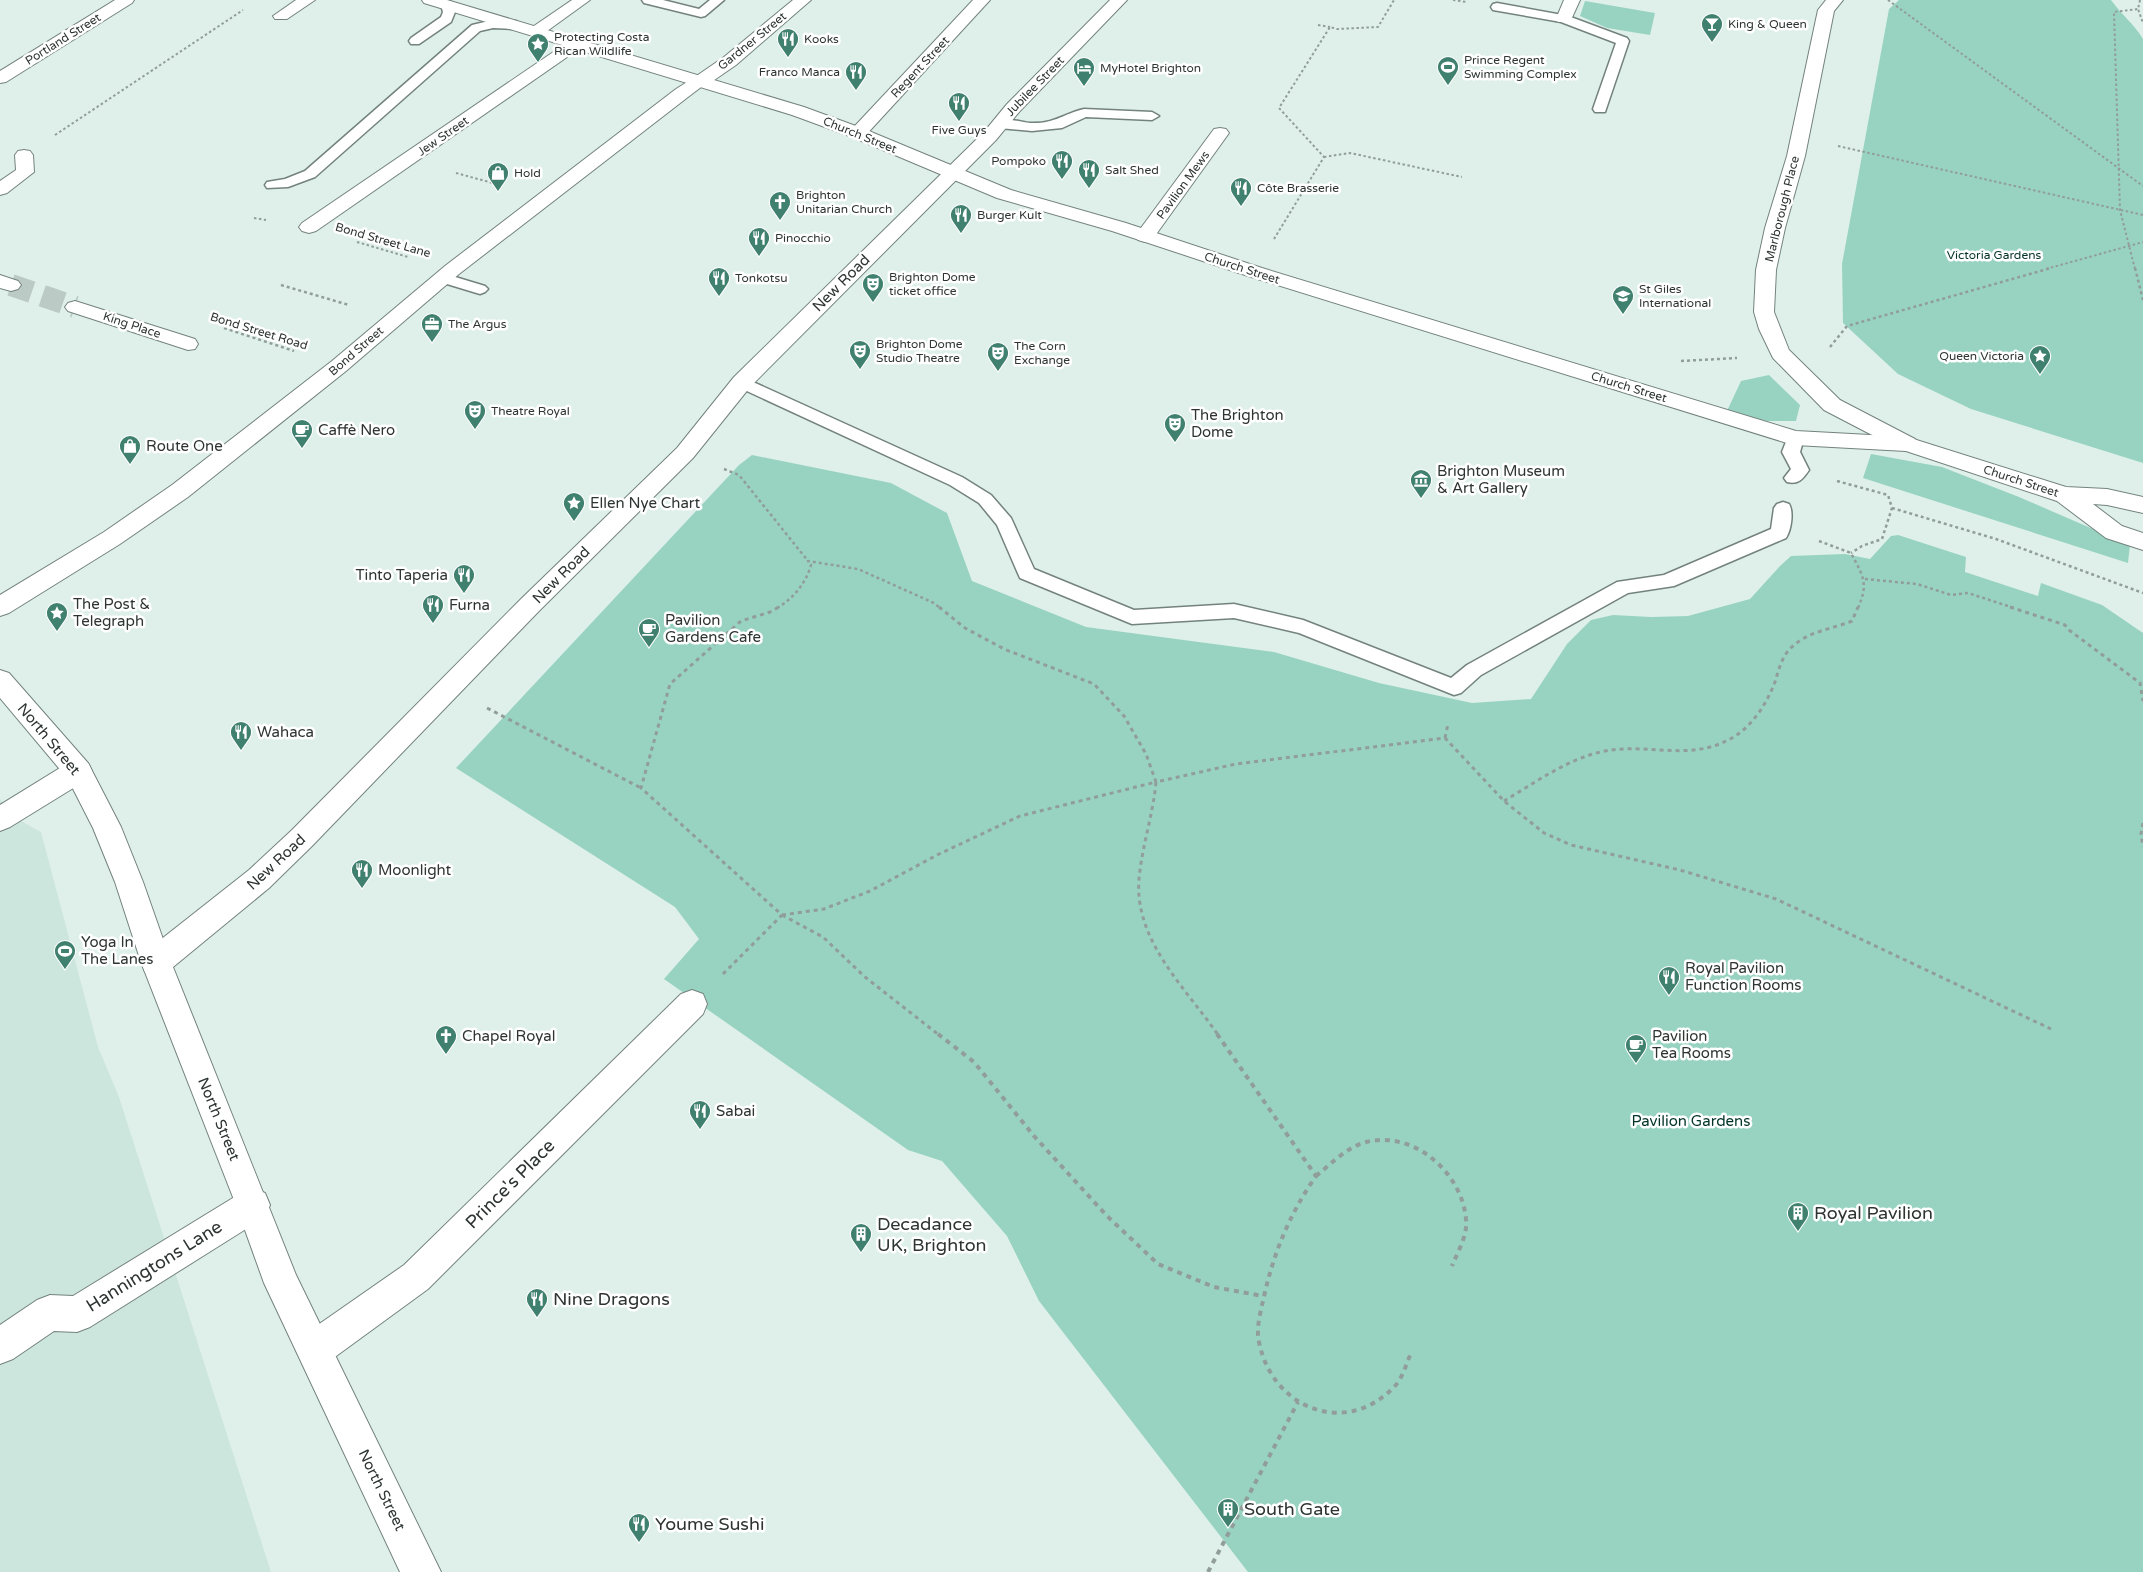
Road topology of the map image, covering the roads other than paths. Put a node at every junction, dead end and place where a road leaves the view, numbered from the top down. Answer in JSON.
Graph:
{"nodes":[{"id":1,"x":126,"y":0,"type":"edge"},
{"id":2,"x":307,"y":0,"type":"edge"},
{"id":3,"x":430,"y":0,"type":"edge"},
{"id":4,"x":582,"y":0,"type":"edge"},
{"id":5,"x":648,"y":0,"type":"edge"},
{"id":6,"x":718,"y":0,"type":"edge"},
{"id":7,"x":803,"y":0,"type":"edge"},
{"id":8,"x":982,"y":0,"type":"edge"},
{"id":9,"x":1119,"y":0,"type":"edge"},
{"id":10,"x":1572,"y":0,"type":"edge"},
{"id":11,"x":1835,"y":0,"type":"edge"},
{"id":12,"x":447,"y":5,"type":"junction"},
{"id":13,"x":1497,"y":8,"type":"dead end"},
{"id":14,"x":281,"y":16,"type":"road end"},
{"id":15,"x":1564,"y":19,"type":"junction"},
{"id":16,"x":516,"y":25,"type":"junction"},
{"id":17,"x":537,"y":31,"type":"junction"},
{"id":18,"x":415,"y":42,"type":"dead end"},
{"id":19,"x":577,"y":43,"type":"junction"},
{"id":20,"x":0,"y":78,"type":"edge"},
{"id":21,"x":701,"y":81,"type":"junction"},
{"id":22,"x":1600,"y":109,"type":"dead end"},
{"id":23,"x":1152,"y":116,"type":"dead end"},
{"id":24,"x":999,"y":124,"type":"junction"},
{"id":25,"x":858,"y":133,"type":"junction"},
{"id":26,"x":1220,"y":133,"type":"dead end"},
{"id":27,"x":24,"y":155,"type":"road end"},
{"id":28,"x":953,"y":173,"type":"junction"},
{"id":29,"x":272,"y":186,"type":"dead end"},
{"id":30,"x":0,"y":188,"type":"edge"},
{"id":31,"x":309,"y":228,"type":"road end"},
{"id":32,"x":1145,"y":236,"type":"junction"},
{"id":33,"x":447,"y":274,"type":"junction"},
{"id":34,"x":480,"y":290,"type":"dead end"},
{"id":35,"x":75,"y":307,"type":"tunnel mouth"},
{"id":36,"x":183,"y":343,"type":"road end"},
{"id":37,"x":742,"y":382,"type":"junction"},
{"id":38,"x":1795,"y":438,"type":"junction"},
{"id":39,"x":1907,"y":444,"type":"junction"},
{"id":40,"x":1797,"y":474,"type":"road end"},
{"id":41,"x":2065,"y":495,"type":"junction"},
{"id":42,"x":2143,"y":505,"type":"edge"},
{"id":43,"x":1783,"y":508,"type":"dead end"},
{"id":44,"x":2143,"y":542,"type":"edge"},
{"id":45,"x":0,"y":607,"type":"edge"},
{"id":46,"x":0,"y":680,"type":"edge"},
{"id":47,"x":78,"y":771,"type":"junction"},
{"id":48,"x":0,"y":819,"type":"edge"},
{"id":49,"x":156,"y":962,"type":"junction"},
{"id":50,"x":692,"y":1004,"type":"road end"},
{"id":51,"x":254,"y":1205,"type":"junction"},
{"id":52,"x":0,"y":1346,"type":"edge"},
{"id":53,"x":315,"y":1349,"type":"junction"},
{"id":54,"x":422,"y":1572,"type":"edge"}],
"edges":[{"from":1,"to":20,"type":"street","name":"Portland Street"},
{"from":2,"to":14,"type":"street"},
{"from":3,"to":12,"type":"street","name":"Church Street"},
{"from":4,"to":17,"type":"street"},
{"from":5,"to":6,"type":"lane"},
{"from":7,"to":21,"type":"street","name":"Gardner Street"},
{"from":8,"to":25,"type":"street","name":"Regent Street"},
{"from":9,"to":24,"type":"street","name":"Jubilee Street"},
{"from":10,"to":15,"type":"street"},
{"from":11,"to":39,"type":"street","name":"Marlborough Place"},
{"from":12,"to":16,"type":"street","name":"Church Street"},
{"from":12,"to":18,"type":"lane"},
{"from":13,"to":15,"type":"lane"},
{"from":15,"to":22,"type":"lane"},
{"from":16,"to":17,"type":"street","name":"Church Street"},
{"from":16,"to":29,"type":"lane"},
{"from":17,"to":19,"type":"street","name":"Church Street"},
{"from":19,"to":21,"type":"street","name":"Church Street"},
{"from":19,"to":31,"type":"street","name":"Jew Street"},
{"from":21,"to":25,"type":"street","name":"Church Street"},
{"from":21,"to":33,"type":"street","name":"Bond Street"},
{"from":23,"to":24,"type":"lane"},
{"from":24,"to":28,"type":"street","name":"Jubilee Street"},
{"from":25,"to":28,"type":"street","name":"Church Street"},
{"from":26,"to":32,"type":"street","name":"Pavilion Mews"},
{"from":27,"to":30,"type":"street"},
{"from":28,"to":32,"type":"street","name":"Church Street"},
{"from":28,"to":37,"type":"street","name":"New Road"},
{"from":32,"to":38,"type":"street","name":"Church Street"},
{"from":33,"to":34,"type":"lane"},
{"from":33,"to":45,"type":"street","name":"Bond Street"},
{"from":35,"to":36,"type":"street","name":"King Place"},
{"from":37,"to":43,"type":"lane"},
{"from":37,"to":49,"type":"street","name":"New Road"},
{"from":38,"to":39,"type":"street","name":"Church Street"},
{"from":38,"to":40,"type":"lane"},
{"from":39,"to":41,"type":"street","name":"Church Street"},
{"from":41,"to":42,"type":"street","name":"Church Street"},
{"from":41,"to":44,"type":"street","name":"Church Street"},
{"from":46,"to":47,"type":"street","name":"North Street"},
{"from":47,"to":48,"type":"street"},
{"from":47,"to":49,"type":"street","name":"North Street"},
{"from":49,"to":51,"type":"street","name":"North Street"},
{"from":50,"to":53,"type":"street","name":"Prince's Place"},
{"from":51,"to":52,"type":"street","name":"Hanningtons Lane"},
{"from":51,"to":53,"type":"street","name":"North Street"},
{"from":53,"to":54,"type":"street","name":"North Street"}]}
